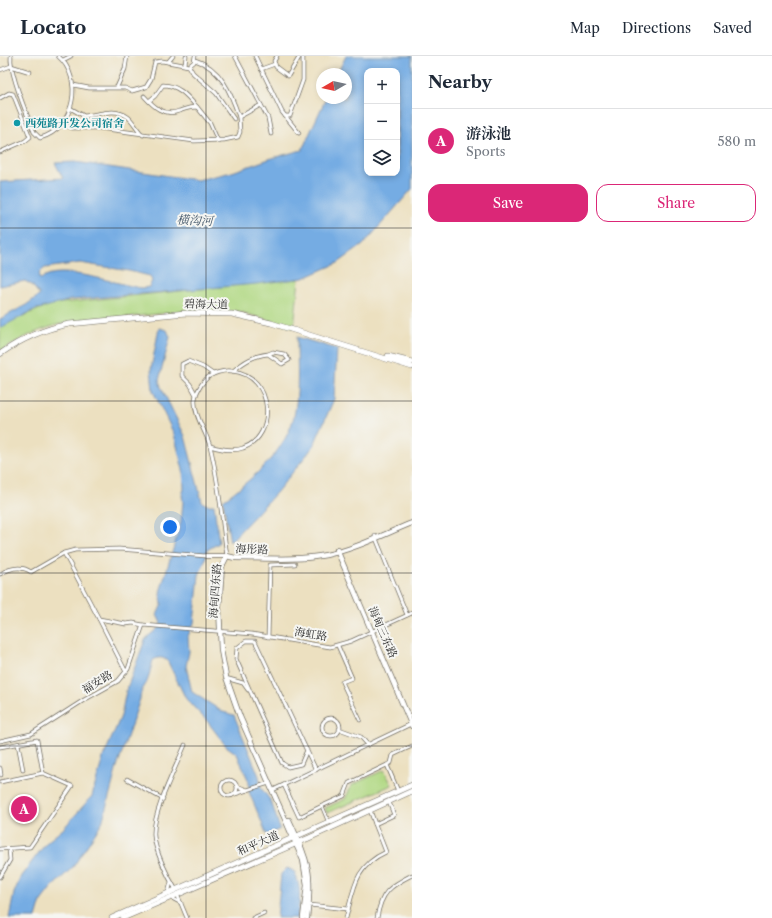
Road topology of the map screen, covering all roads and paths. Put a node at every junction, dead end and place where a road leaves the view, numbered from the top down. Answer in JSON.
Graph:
{"nodes":[{"id":1,"x":11,"y":56,"type":"edge"},
{"id":2,"x":58,"y":56,"type":"edge"},
{"id":3,"x":71,"y":56,"type":"edge"},
{"id":4,"x":128,"y":56,"type":"edge"},
{"id":5,"x":173,"y":56,"type":"edge"},
{"id":6,"x":186,"y":56,"type":"edge"},
{"id":7,"x":234,"y":56,"type":"edge"},
{"id":8,"x":255,"y":56,"type":"edge"},
{"id":9,"x":277,"y":56,"type":"edge"},
{"id":10,"x":300,"y":56,"type":"edge"},
{"id":11,"x":303,"y":56,"type":"edge"},
{"id":12,"x":195,"y":58,"type":"edge"},
{"id":13,"x":63,"y":60,"type":"junction"},
{"id":14,"x":168,"y":62,"type":"junction"},
{"id":15,"x":275,"y":64,"type":"junction"},
{"id":16,"x":10,"y":66,"type":"junction"},
{"id":17,"x":187,"y":66,"type":"junction"},
{"id":18,"x":261,"y":69,"type":"junction"},
{"id":19,"x":0,"y":70,"type":"edge"},
{"id":20,"x":30,"y":72,"type":"dead end"},
{"id":21,"x":73,"y":85,"type":"junction"},
{"id":22,"x":117,"y":88,"type":"junction"},
{"id":23,"x":144,"y":96,"type":"dead end"},
{"id":24,"x":0,"y":98,"type":"edge"},
{"id":25,"x":148,"y":101,"type":"junction"},
{"id":26,"x":261,"y":105,"type":"junction"},
{"id":27,"x":197,"y":107,"type":"junction"},
{"id":28,"x":70,"y":108,"type":"junction"},
{"id":29,"x":285,"y":116,"type":"junction"},
{"id":30,"x":239,"y":117,"type":"junction"},
{"id":31,"x":234,"y":119,"type":"dead end"},
{"id":32,"x":62,"y":124,"type":"junction"},
{"id":33,"x":299,"y":133,"type":"dead end"},
{"id":34,"x":271,"y":134,"type":"dead end"},
{"id":35,"x":143,"y":135,"type":"junction"},
{"id":36,"x":218,"y":141,"type":"junction"},
{"id":37,"x":0,"y":152,"type":"edge"},
{"id":38,"x":0,"y":353,"type":"edge"},
{"id":39,"x":268,"y":354,"type":"junction"},
{"id":40,"x":412,"y":362,"type":"edge"},
{"id":41,"x":412,"y":367,"type":"edge"},
{"id":42,"x":233,"y":371,"type":"junction"},
{"id":43,"x":213,"y":374,"type":"junction"},
{"id":44,"x":196,"y":396,"type":"junction"},
{"id":45,"x":210,"y":446,"type":"junction"},
{"id":46,"x":217,"y":448,"type":"junction"},
{"id":47,"x":211,"y":451,"type":"junction"},
{"id":48,"x":412,"y":522,"type":"edge"},
{"id":49,"x":375,"y":537,"type":"junction"},
{"id":50,"x":338,"y":551,"type":"junction"},
{"id":51,"x":64,"y":553,"type":"junction"},
{"id":52,"x":206,"y":556,"type":"joint"},
{"id":53,"x":227,"y":556,"type":"junction"},
{"id":54,"x":295,"y":564,"type":"dead end"},
{"id":55,"x":0,"y":574,"type":"edge"},
{"id":56,"x":412,"y":613,"type":"edge"},
{"id":57,"x":407,"y":615,"type":"junction"},
{"id":58,"x":99,"y":619,"type":"junction"},
{"id":59,"x":143,"y":625,"type":"junction"},
{"id":60,"x":372,"y":632,"type":"junction"},
{"id":61,"x":222,"y":633,"type":"junction"},
{"id":62,"x":252,"y":634,"type":"junction"},
{"id":63,"x":268,"y":637,"type":"junction"},
{"id":64,"x":256,"y":641,"type":"junction"},
{"id":65,"x":338,"y":646,"type":"junction"},
{"id":66,"x":126,"y":672,"type":"junction"},
{"id":67,"x":229,"y":679,"type":"junction"},
{"id":68,"x":251,"y":695,"type":"junction"},
{"id":69,"x":360,"y":720,"type":"dead end"},
{"id":70,"x":412,"y":723,"type":"edge"},
{"id":71,"x":340,"y":729,"type":"junction"},
{"id":72,"x":0,"y":741,"type":"edge"},
{"id":73,"x":18,"y":744,"type":"junction"},
{"id":74,"x":368,"y":744,"type":"junction"},
{"id":75,"x":185,"y":745,"type":"dead end"},
{"id":76,"x":412,"y":746,"type":"edge"},
{"id":77,"x":0,"y":748,"type":"edge"},
{"id":78,"x":307,"y":750,"type":"junction"},
{"id":79,"x":387,"y":765,"type":"junction"},
{"id":80,"x":0,"y":768,"type":"edge"},
{"id":81,"x":23,"y":770,"type":"dead end"},
{"id":82,"x":316,"y":770,"type":"junction"},
{"id":83,"x":43,"y":773,"type":"junction"},
{"id":84,"x":1,"y":775,"type":"dead end"},
{"id":85,"x":127,"y":779,"type":"dead end"},
{"id":86,"x":0,"y":782,"type":"edge"},
{"id":87,"x":269,"y":783,"type":"junction"},
{"id":88,"x":284,"y":785,"type":"junction"},
{"id":89,"x":412,"y":785,"type":"edge"},
{"id":90,"x":237,"y":786,"type":"junction"},
{"id":91,"x":275,"y":789,"type":"junction"},
{"id":92,"x":247,"y":790,"type":"junction"},
{"id":93,"x":398,"y":791,"type":"junction"},
{"id":94,"x":412,"y":791,"type":"edge"},
{"id":95,"x":233,"y":795,"type":"junction"},
{"id":96,"x":163,"y":799,"type":"junction"},
{"id":97,"x":389,"y":802,"type":"junction"},
{"id":98,"x":322,"y":806,"type":"junction"},
{"id":99,"x":370,"y":810,"type":"junction"},
{"id":100,"x":329,"y":823,"type":"junction"},
{"id":101,"x":375,"y":824,"type":"junction"},
{"id":102,"x":296,"y":840,"type":"junction"},
{"id":103,"x":0,"y":849,"type":"edge"},
{"id":104,"x":9,"y":849,"type":"junction"},
{"id":105,"x":412,"y":875,"type":"edge"},
{"id":106,"x":0,"y":877,"type":"edge"},
{"id":107,"x":171,"y":882,"type":"junction"},
{"id":108,"x":177,"y":892,"type":"junction"},
{"id":109,"x":169,"y":895,"type":"junction"},
{"id":110,"x":181,"y":903,"type":"junction"},
{"id":111,"x":309,"y":905,"type":"junction"},
{"id":112,"x":348,"y":909,"type":"junction"},
{"id":113,"x":264,"y":913,"type":"dead end"},
{"id":114,"x":112,"y":918,"type":"edge"},
{"id":115,"x":123,"y":918,"type":"edge"},
{"id":116,"x":187,"y":918,"type":"edge"},
{"id":117,"x":253,"y":918,"type":"edge"},
{"id":118,"x":303,"y":918,"type":"edge"},
{"id":119,"x":307,"y":918,"type":"edge"},
{"id":120,"x":346,"y":918,"type":"edge"},
{"id":121,"x":377,"y":918,"type":"edge"}],
"edges":[{"from":1,"to":16,"type":"street"},
{"from":2,"to":13,"type":"street"},
{"from":3,"to":13,"type":"street"},
{"from":4,"to":22,"type":"street"},
{"from":5,"to":14,"type":"street"},
{"from":6,"to":17,"type":"street"},
{"from":7,"to":26,"type":"street"},
{"from":8,"to":18,"type":"street"},
{"from":9,"to":15,"type":"street"},
{"from":10,"to":15,"type":"street"},
{"from":11,"to":29,"type":"street"},
{"from":12,"to":17,"type":"street"},
{"from":12,"to":30,"type":"street"},
{"from":13,"to":21,"type":"street"},
{"from":14,"to":17,"type":"street"},
{"from":14,"to":22,"type":"street"},
{"from":15,"to":18,"type":"street"},
{"from":16,"to":19,"type":"street"},
{"from":16,"to":20,"type":"street"},
{"from":16,"to":32,"type":"street"},
{"from":17,"to":31,"type":"street"},
{"from":18,"to":29,"type":"street"},
{"from":21,"to":22,"type":"street"},
{"from":21,"to":28,"type":"street"},
{"from":23,"to":25,"type":"street"},
{"from":24,"to":37,"type":"street"},
{"from":25,"to":27,"type":"street"},
{"from":25,"to":27,"type":"street"},
{"from":26,"to":30,"type":"street"},
{"from":26,"to":34,"type":"street"},
{"from":27,"to":36,"type":"street"},
{"from":28,"to":32,"type":"street"},
{"from":28,"to":35,"type":"street"},
{"from":29,"to":33,"type":"street"},
{"from":30,"to":36,"type":"street"},
{"from":32,"to":35,"type":"street"},
{"from":35,"to":36,"type":"street"},
{"from":38,"to":40,"type":"main road","name":"碧海大道"},
{"from":38,"to":41,"type":"main road","name":"碧海大道"},
{"from":39,"to":39,"type":"street"},
{"from":39,"to":42,"type":"street"},
{"from":42,"to":43,"type":"street"},
{"from":42,"to":46,"type":"street"},
{"from":43,"to":44,"type":"street"},
{"from":43,"to":44,"type":"street"},
{"from":44,"to":45,"type":"street"},
{"from":45,"to":46,"type":"street"},
{"from":45,"to":47,"type":"street"},
{"from":46,"to":47,"type":"street"},
{"from":47,"to":53,"type":"street"},
{"from":48,"to":49,"type":"main road","name":"海彤路"},
{"from":49,"to":50,"type":"main road","name":"海彤路"},
{"from":49,"to":57,"type":"street"},
{"from":50,"to":53,"type":"main road","name":"海彤路"},
{"from":50,"to":60,"type":"main road"},
{"from":51,"to":52,"type":"street"},
{"from":51,"to":55,"type":"street"},
{"from":51,"to":58,"type":"street"},
{"from":52,"to":53,"type":"street"},
{"from":53,"to":61,"type":"main road","name":"海甸四东路"},
{"from":54,"to":63,"type":"street"},
{"from":56,"to":57,"type":"street","name":"海虹路"},
{"from":57,"to":60,"type":"street","name":"海虹路"},
{"from":58,"to":59,"type":"street"},
{"from":58,"to":66,"type":"street"},
{"from":59,"to":61,"type":"street"},
{"from":59,"to":66,"type":"street","name":"福安路"},
{"from":60,"to":65,"type":"street","name":"海虹路"},
{"from":60,"to":70,"type":"main road"},
{"from":61,"to":62,"type":"street","name":"海虹路"},
{"from":61,"to":67,"type":"main road","name":"海甸四东路"},
{"from":61,"to":87,"type":"main road","name":"海甸四东路"},
{"from":62,"to":63,"type":"street","name":"海虹路"},
{"from":62,"to":64,"type":"street"},
{"from":63,"to":65,"type":"street","name":"海虹路"},
{"from":64,"to":68,"type":"street"},
{"from":64,"to":78,"type":"street"},
{"from":65,"to":69,"type":"street"},
{"from":66,"to":72,"type":"street","name":"福安路"},
{"from":67,"to":68,"type":"street"},
{"from":67,"to":91,"type":"main road","name":"海甸四东路"},
{"from":68,"to":78,"type":"street"},
{"from":70,"to":74,"type":"street"},
{"from":71,"to":71,"type":"street"},
{"from":71,"to":74,"type":"street"},
{"from":73,"to":77,"type":"street"},
{"from":73,"to":81,"type":"street"},
{"from":73,"to":83,"type":"street"},
{"from":74,"to":82,"type":"street"},
{"from":75,"to":96,"type":"street"},
{"from":76,"to":79,"type":"street"},
{"from":78,"to":82,"type":"street"},
{"from":79,"to":93,"type":"street"},
{"from":79,"to":98,"type":"street"},
{"from":80,"to":84,"type":"street"},
{"from":82,"to":88,"type":"street"},
{"from":83,"to":86,"type":"street"},
{"from":83,"to":104,"type":"street"},
{"from":85,"to":96,"type":"street"},
{"from":87,"to":92,"type":"street"},
{"from":87,"to":102,"type":"main road","name":"海甸四东路"},
{"from":88,"to":91,"type":"street"},
{"from":88,"to":98,"type":"street"},
{"from":89,"to":93,"type":"main road","name":"和平大道"},
{"from":90,"to":92,"type":"street"},
{"from":90,"to":95,"type":"street"},
{"from":90,"to":95,"type":"street"},
{"from":91,"to":102,"type":"main road","name":"海甸四东路"},
{"from":92,"to":95,"type":"street"},
{"from":93,"to":100,"type":"main road","name":"和平大道"},
{"from":94,"to":97,"type":"main road","name":"和平大道"},
{"from":96,"to":107,"type":"street"},
{"from":97,"to":99,"type":"main road","name":"和平大道"},
{"from":97,"to":101,"type":"street"},
{"from":98,"to":100,"type":"street"},
{"from":99,"to":101,"type":"street"},
{"from":99,"to":102,"type":"main road","name":"和平大道"},
{"from":100,"to":102,"type":"main road","name":"和平大道"},
{"from":101,"to":112,"type":"street"},
{"from":102,"to":108,"type":"main road","name":"和平大道"},
{"from":102,"to":111,"type":"main road","name":"海甸四东路"},
{"from":102,"to":118,"type":"main road","name":"海甸四东路"},
{"from":103,"to":104,"type":"street"},
{"from":104,"to":106,"type":"street"},
{"from":105,"to":121,"type":"street"},
{"from":107,"to":108,"type":"street"},
{"from":107,"to":109,"type":"street"},
{"from":108,"to":109,"type":"main road","name":"和平大道"},
{"from":108,"to":110,"type":"street"},
{"from":109,"to":110,"type":"street"},
{"from":109,"to":114,"type":"main road","name":"和平大道"},
{"from":109,"to":115,"type":"main road","name":"和平大道"},
{"from":110,"to":116,"type":"street"},
{"from":111,"to":112,"type":"street"},
{"from":111,"to":119,"type":"main road","name":"海甸四东路"},
{"from":112,"to":120,"type":"street"},
{"from":113,"to":117,"type":"street"}]}
